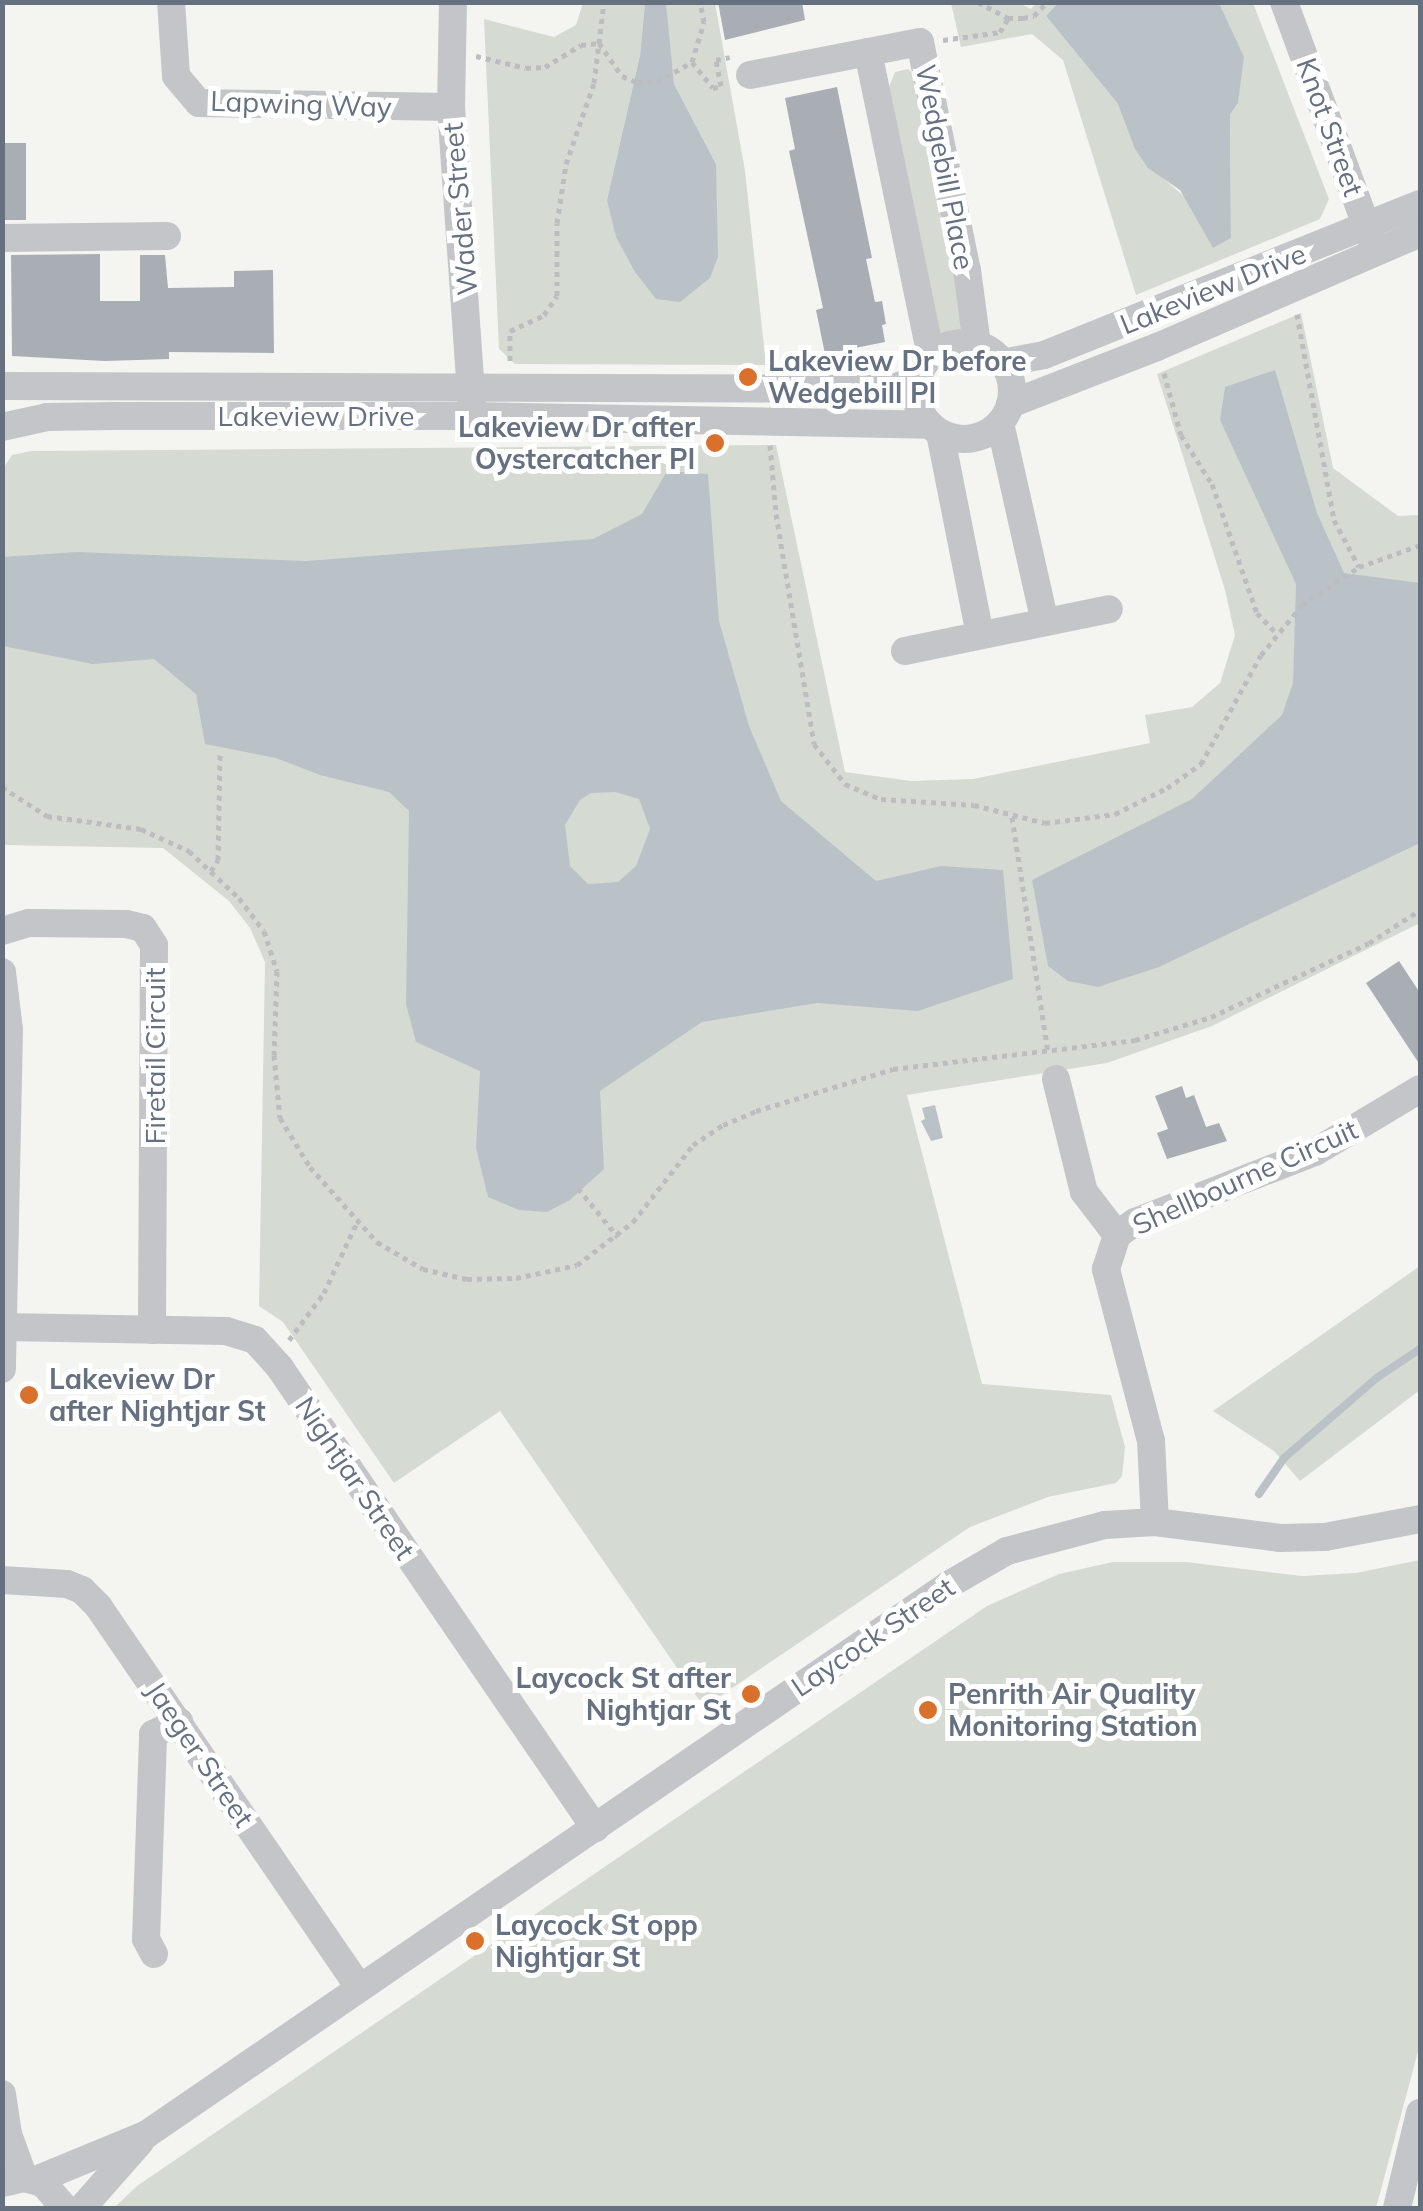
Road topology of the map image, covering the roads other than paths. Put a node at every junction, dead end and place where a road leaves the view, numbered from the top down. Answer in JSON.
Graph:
{"nodes":[{"id":1,"x":170,"y":2,"type":"edge"},
{"id":2,"x":453,"y":2,"type":"edge"},
{"id":3,"x":1284,"y":2,"type":"edge"},
{"id":4,"x":868,"y":52,"type":"junction"},
{"id":5,"x":750,"y":75,"type":"dead end"},
{"id":6,"x":452,"y":107,"type":"junction"},
{"id":7,"x":1420,"y":204,"type":"edge"},
{"id":8,"x":1420,"y":233,"type":"edge"},
{"id":9,"x":167,"y":236,"type":"dead end"},
{"id":10,"x":2,"y":238,"type":"edge"},
{"id":11,"x":1372,"y":239,"type":"junction"},
{"id":12,"x":1284,"y":280,"type":"junction"},
{"id":13,"x":977,"y":345,"type":"junction"},
{"id":14,"x":1002,"y":363,"type":"junction"},
{"id":15,"x":924,"y":368,"type":"junction"},
{"id":16,"x":2,"y":386,"type":"edge"},
{"id":17,"x":472,"y":403,"type":"junction"},
{"id":18,"x":1005,"y":413,"type":"junction"},
{"id":19,"x":2,"y":427,"type":"edge"},
{"id":20,"x":935,"y":429,"type":"junction"},
{"id":21,"x":1110,"y":609,"type":"dead end"},
{"id":22,"x":1045,"y":622,"type":"junction"},
{"id":23,"x":980,"y":636,"type":"junction"},
{"id":24,"x":905,"y":651,"type":"dead end"},
{"id":25,"x":2,"y":931,"type":"edge"},
{"id":26,"x":2,"y":972,"type":"edge"},
{"id":27,"x":1056,"y":1078,"type":"dead end"},
{"id":28,"x":1420,"y":1089,"type":"edge"},
{"id":29,"x":1117,"y":1235,"type":"junction"},
{"id":30,"x":3,"y":1327,"type":"edge"},
{"id":31,"x":152,"y":1330,"type":"junction"},
{"id":32,"x":2,"y":1368,"type":"edge"},
{"id":33,"x":1420,"y":1519,"type":"edge"},
{"id":34,"x":1155,"y":1522,"type":"junction"},
{"id":35,"x":2,"y":1580,"type":"edge"},
{"id":36,"x":179,"y":1722,"type":"junction"},
{"id":37,"x":595,"y":1828,"type":"junction"},
{"id":38,"x":154,"y":1954,"type":"dead end"},
{"id":39,"x":360,"y":1988,"type":"junction"},
{"id":40,"x":2,"y":2094,"type":"edge"},
{"id":41,"x":1420,"y":2113,"type":"edge"},
{"id":42,"x":147,"y":2134,"type":"junction"},
{"id":43,"x":21,"y":2180,"type":"edge"},
{"id":44,"x":64,"y":2208,"type":"edge"},
{"id":45,"x":82,"y":2208,"type":"edge"},
{"id":46,"x":1397,"y":2208,"type":"edge"}],
"edges":[{"from":1,"to":6,"type":"street","name":"Lapwing Way"},
{"from":2,"to":6,"type":"street","name":"Wader Street"},
{"from":3,"to":11,"type":"street","name":"Knot Street"},
{"from":4,"to":5,"type":"street","name":"Wedgebill Place"},
{"from":4,"to":13,"type":"street","name":"Wedgebill Place"},
{"from":4,"to":15,"type":"street","name":"Wedgebill Place"},
{"from":6,"to":17,"type":"street","name":"Wader Street"},
{"from":7,"to":11,"type":"street","name":"Lakeview Drive"},
{"from":8,"to":11,"type":"street","name":"Lakeview Drive"},
{"from":9,"to":10,"type":"street"},
{"from":11,"to":12,"type":"street","name":"Lakeview Drive"},
{"from":12,"to":14,"type":"street","name":"Lakeview Drive"},
{"from":12,"to":18,"type":"street","name":"Lakeview Drive"},
{"from":13,"to":14,"type":"street"},
{"from":13,"to":15,"type":"street"},
{"from":14,"to":18,"type":"street"},
{"from":15,"to":17,"type":"street","name":"Lakeview Drive"},
{"from":15,"to":20,"type":"street"},
{"from":16,"to":17,"type":"street","name":"Lakeview Drive"},
{"from":17,"to":19,"type":"street","name":"Lakeview Drive"},
{"from":17,"to":20,"type":"street","name":"Lakeview Drive"},
{"from":18,"to":20,"type":"street"},
{"from":18,"to":22,"type":"street"},
{"from":20,"to":23,"type":"street"},
{"from":21,"to":22,"type":"street"},
{"from":22,"to":23,"type":"street"},
{"from":23,"to":24,"type":"street"},
{"from":25,"to":31,"type":"street","name":"Firetail Circuit"},
{"from":26,"to":30,"type":"street"},
{"from":27,"to":29,"type":"street"},
{"from":28,"to":29,"type":"street","name":"Shellbourne Circuit"},
{"from":29,"to":34,"type":"street","name":"Shellbourne Circuit"},
{"from":30,"to":31,"type":"street","name":"Nightjar Street"},
{"from":30,"to":32,"type":"street"},
{"from":31,"to":37,"type":"street","name":"Nightjar Street"},
{"from":33,"to":34,"type":"street","name":"Laycock Street"},
{"from":34,"to":37,"type":"street","name":"Laycock Street"},
{"from":35,"to":36,"type":"street","name":"Jaeger Street"},
{"from":36,"to":38,"type":"street"},
{"from":36,"to":39,"type":"street","name":"Jaeger Street"},
{"from":37,"to":39,"type":"street","name":"Laycock Street"},
{"from":39,"to":42,"type":"street","name":"Laycock Street"},
{"from":40,"to":43,"type":"street"},
{"from":41,"to":46,"type":"street"},
{"from":42,"to":43,"type":"street","name":"Laycock Street"},
{"from":42,"to":45,"type":"street","name":"Laycock Street"},
{"from":43,"to":44,"type":"street"}]}
